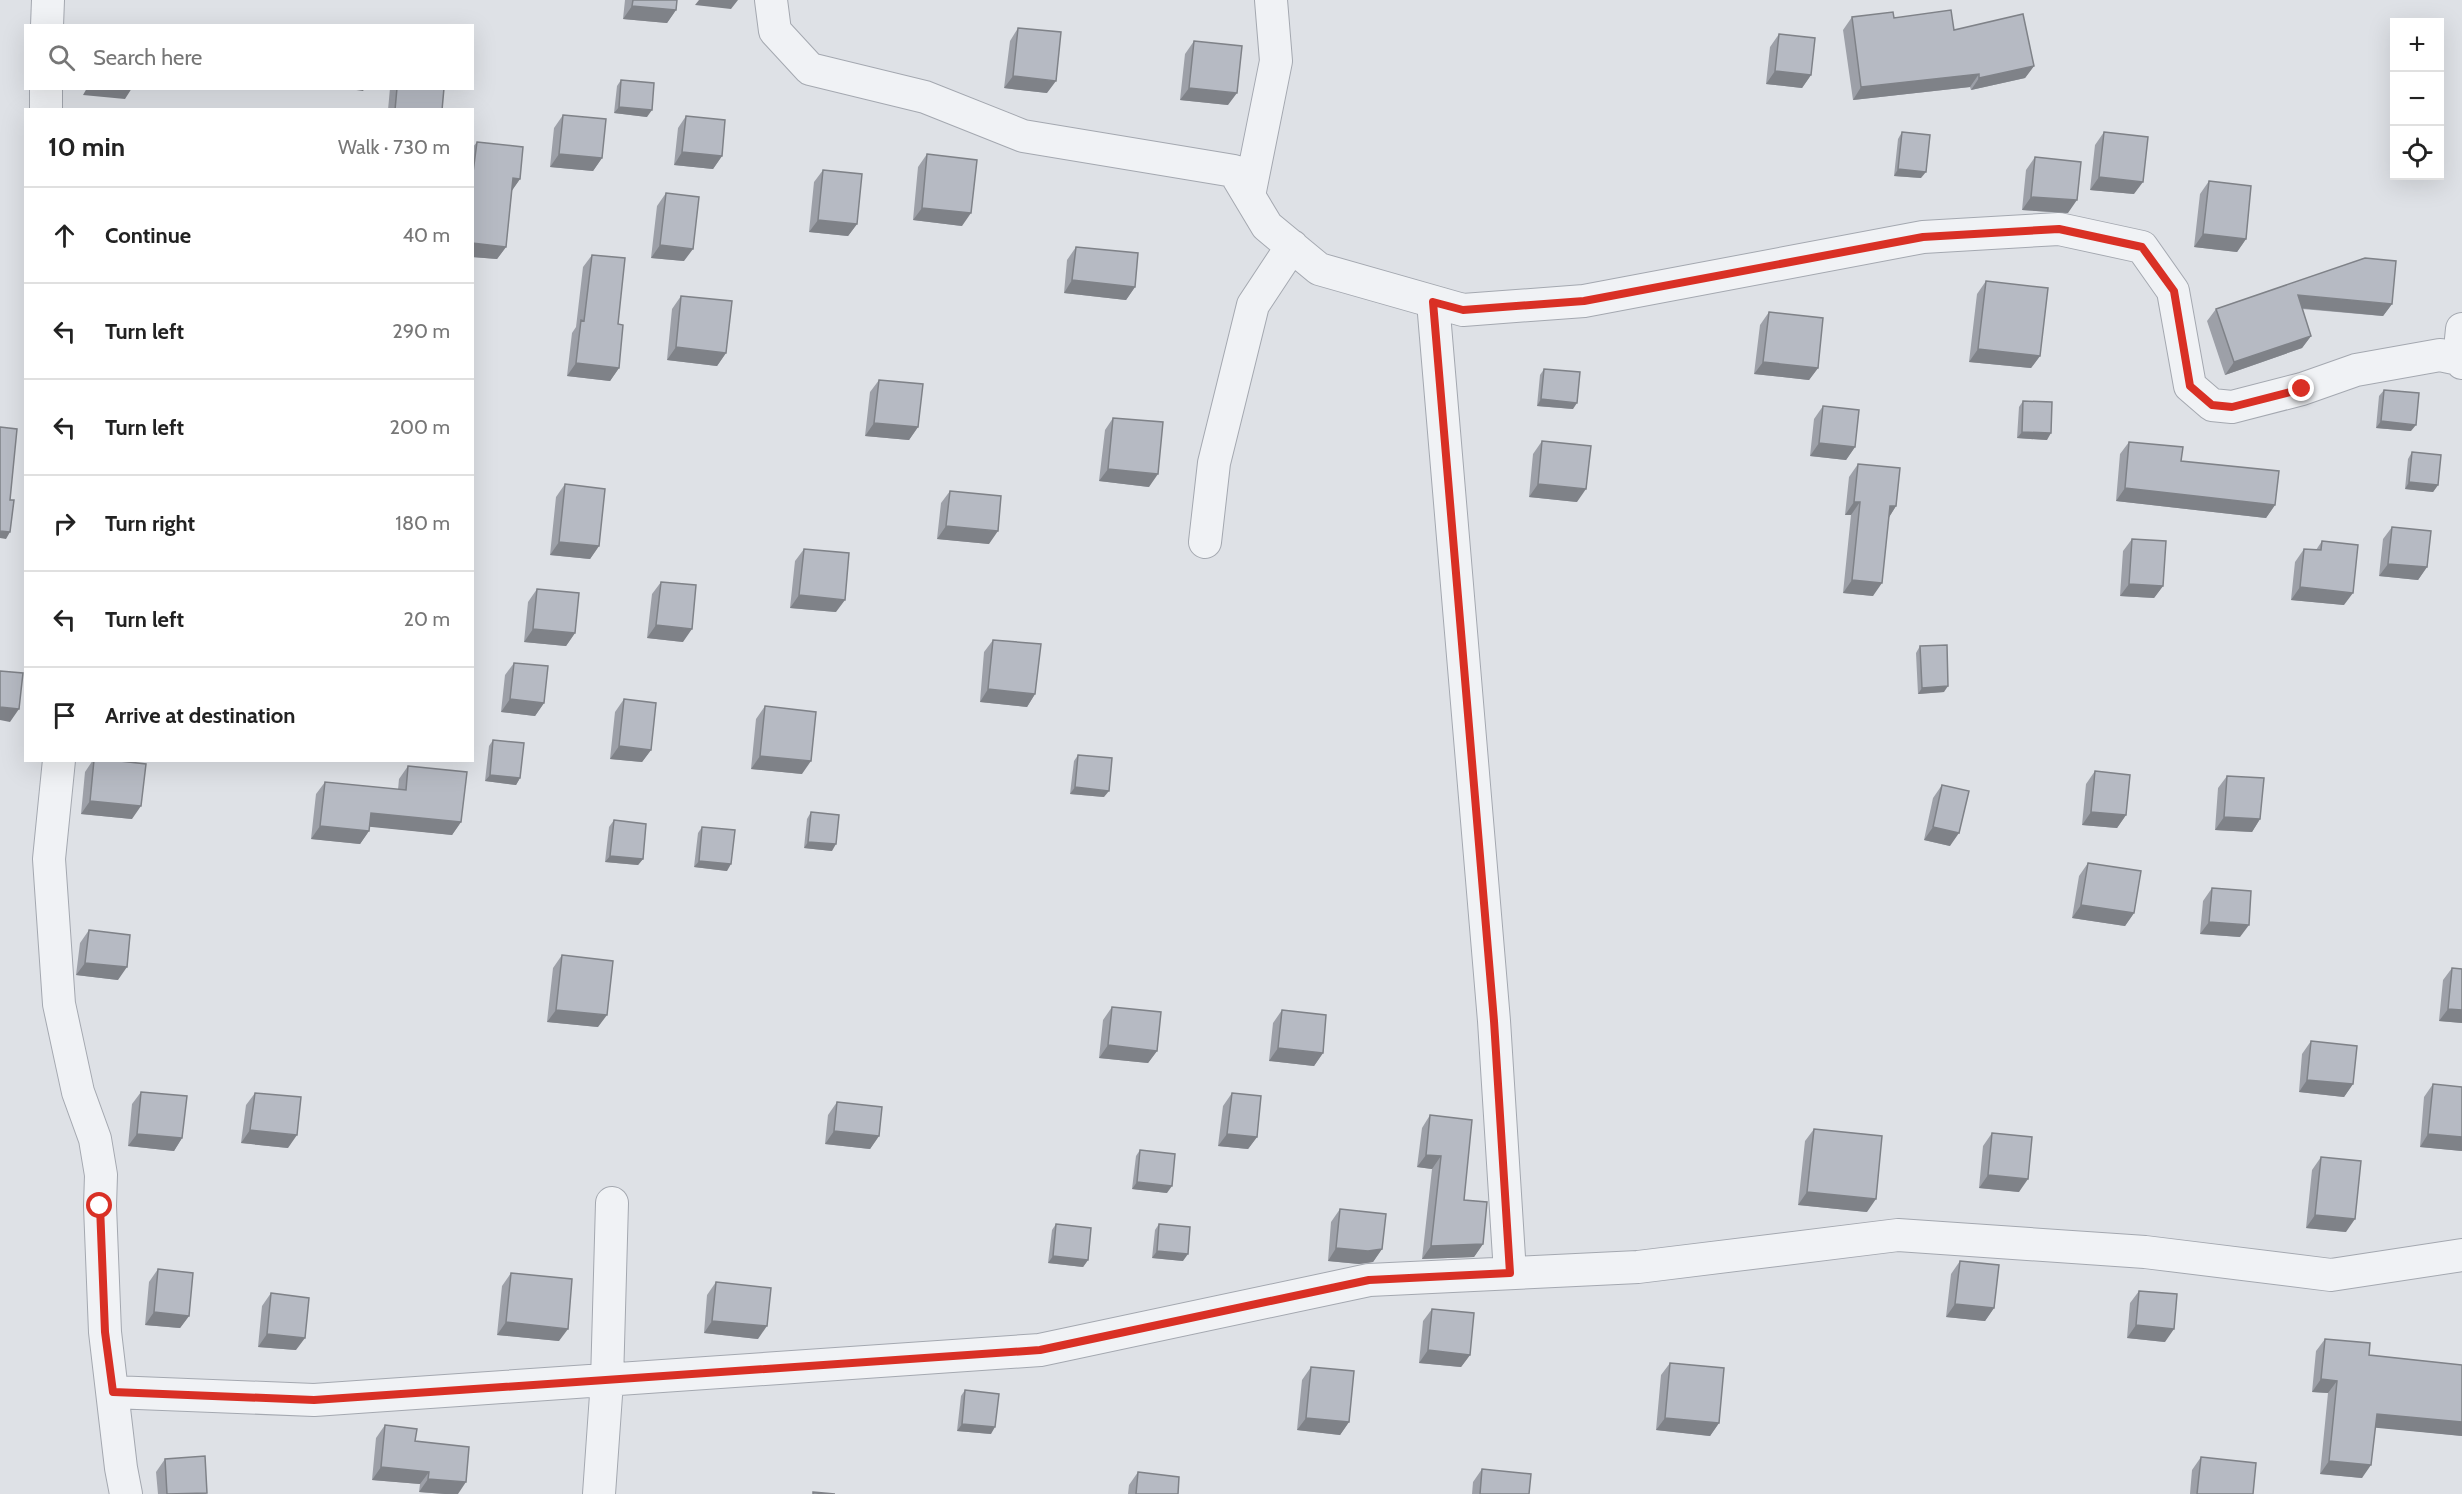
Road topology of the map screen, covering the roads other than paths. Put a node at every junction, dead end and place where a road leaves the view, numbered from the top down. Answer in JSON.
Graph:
{"nodes":[{"id":1,"x":48,"y":0,"type":"edge"},
{"id":2,"x":771,"y":0,"type":"edge"},
{"id":3,"x":1271,"y":0,"type":"edge"},
{"id":4,"x":47,"y":24,"type":"edge"},
{"id":5,"x":46,"y":90,"type":"edge"},
{"id":6,"x":46,"y":108,"type":"edge"},
{"id":7,"x":1249,"y":196,"type":"junction"},
{"id":8,"x":1292,"y":246,"type":"junction"},
{"id":9,"x":1433,"y":302,"type":"junction"},
{"id":10,"x":2461,"y":350,"type":"edge"},
{"id":11,"x":1205,"y":542,"type":"dead end"},
{"id":12,"x":59,"y":762,"type":"edge"},
{"id":13,"x":612,"y":1203,"type":"dead end"},
{"id":14,"x":2462,"y":1255,"type":"edge"},
{"id":15,"x":1510,"y":1273,"type":"junction"},
{"id":16,"x":607,"y":1381,"type":"junction"},
{"id":17,"x":113,"y":1392,"type":"junction"},
{"id":18,"x":126,"y":1494,"type":"edge"},
{"id":19,"x":599,"y":1494,"type":"edge"}],
"edges":[{"from":1,"to":4,"type":"street"},
{"from":2,"to":7,"type":"street"},
{"from":3,"to":7,"type":"street"},
{"from":5,"to":6,"type":"street"},
{"from":7,"to":8,"type":"street"},
{"from":8,"to":9,"type":"street"},
{"from":8,"to":11,"type":"street"},
{"from":9,"to":10,"type":"street"},
{"from":9,"to":15,"type":"street"},
{"from":12,"to":17,"type":"street"},
{"from":13,"to":16,"type":"street"},
{"from":14,"to":15,"type":"street"},
{"from":15,"to":16,"type":"street"},
{"from":16,"to":17,"type":"street"},
{"from":16,"to":19,"type":"street"},
{"from":17,"to":18,"type":"street"}]}
